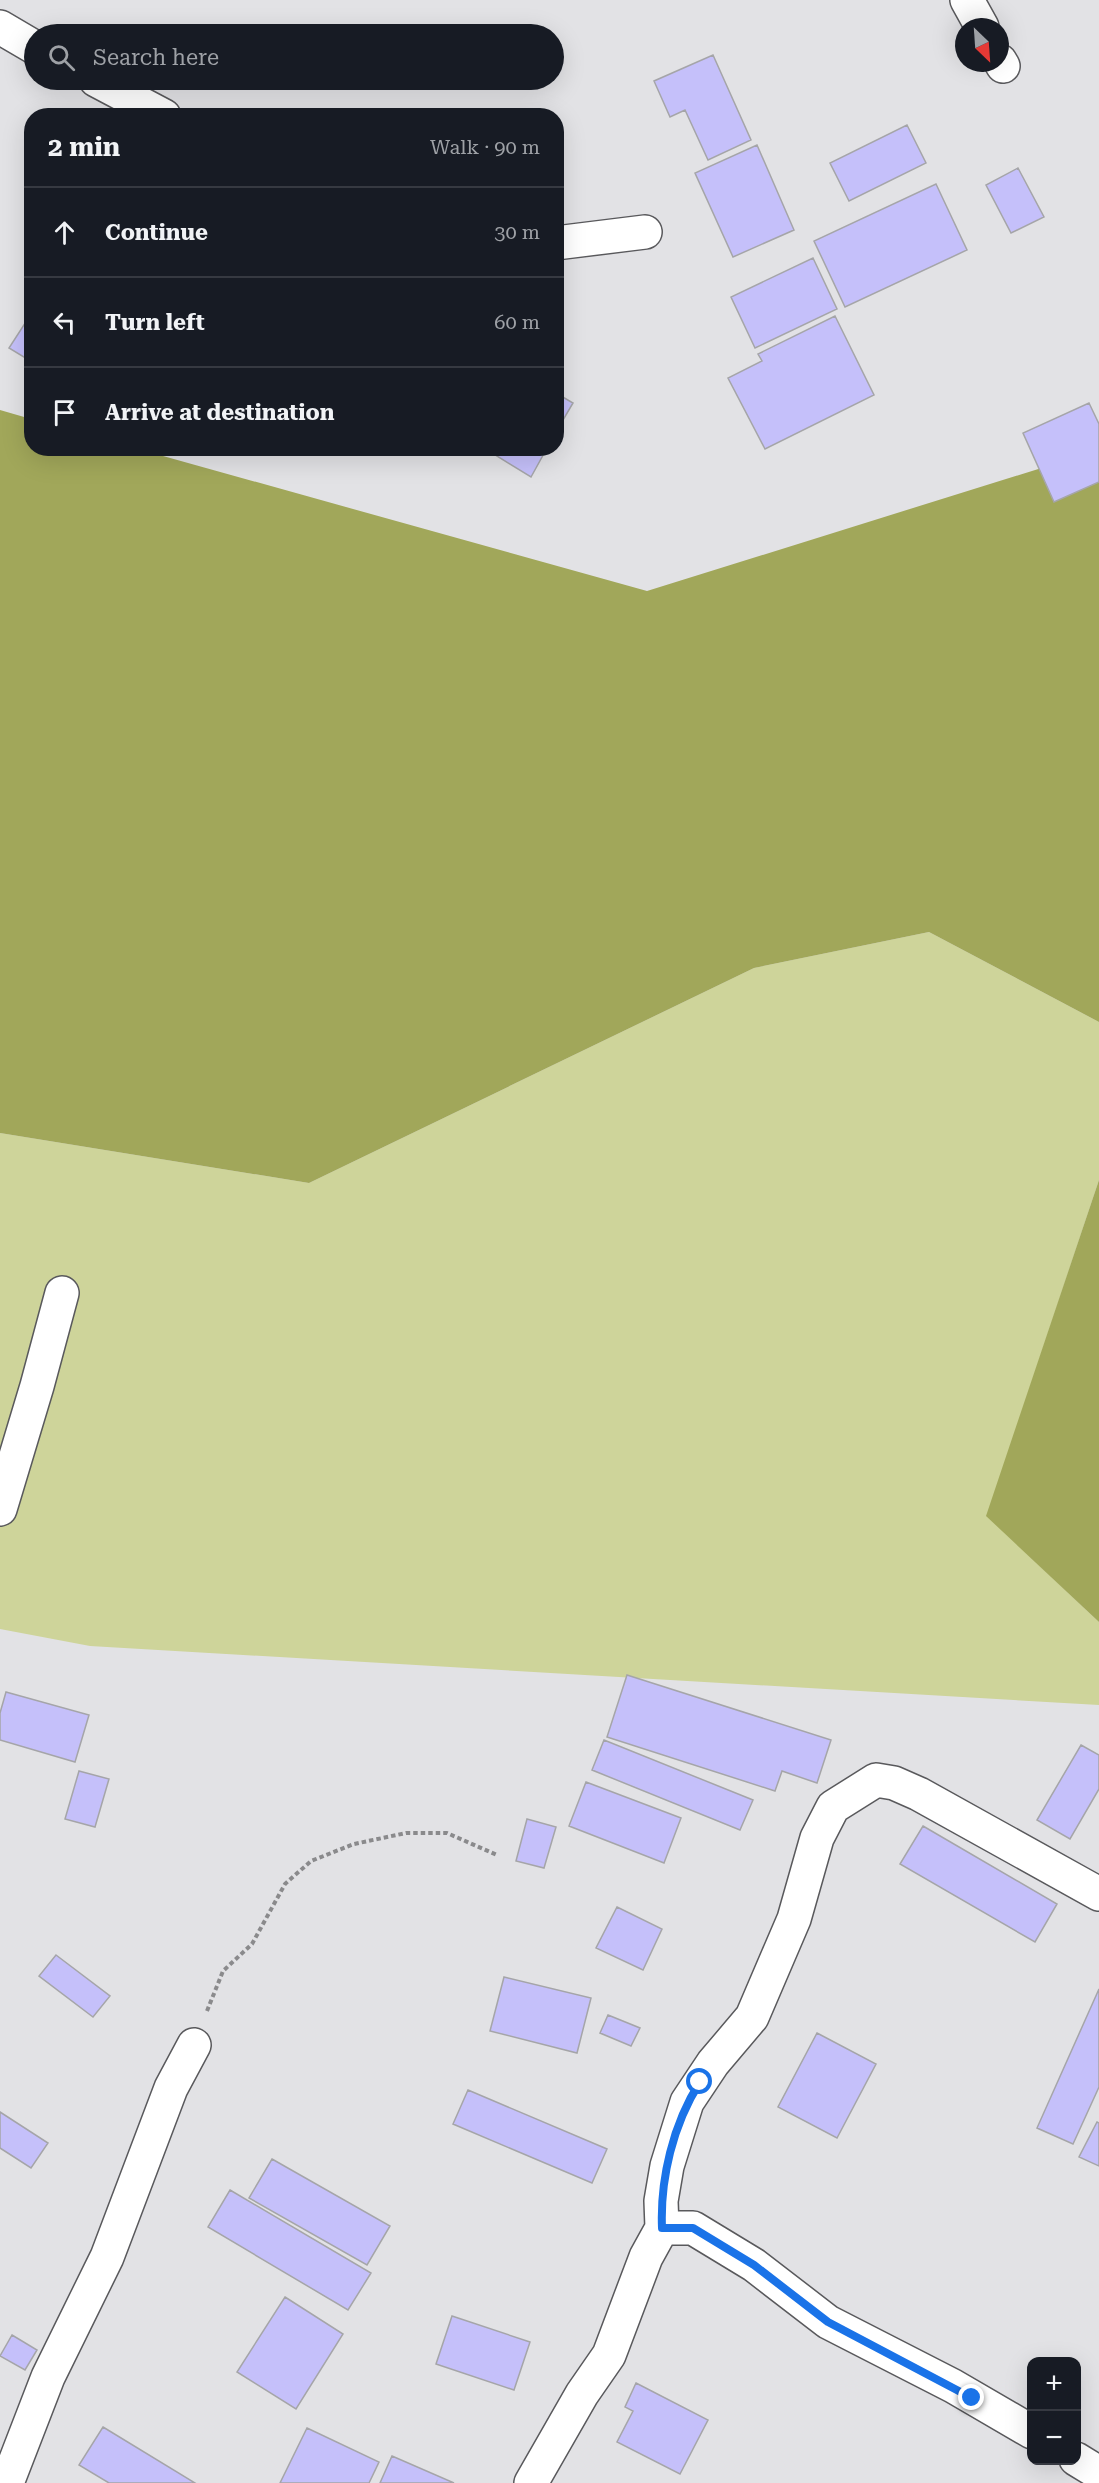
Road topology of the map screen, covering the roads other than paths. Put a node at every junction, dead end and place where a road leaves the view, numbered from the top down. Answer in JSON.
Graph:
{"nodes":[{"id":1,"x":967,"y":0,"type":"edge"},
{"id":2,"x":977,"y":18,"type":"edge"},
{"id":3,"x":0,"y":27,"type":"edge"},
{"id":4,"x":24,"y":41,"type":"edge"},
{"id":5,"x":115,"y":90,"type":"edge"},
{"id":6,"x":149,"y":108,"type":"edge"},
{"id":7,"x":645,"y":232,"type":"dead end"},
{"id":8,"x":564,"y":242,"type":"edge"},
{"id":9,"x":62,"y":1293,"type":"dead end"},
{"id":10,"x":0,"y":1509,"type":"edge"},
{"id":11,"x":1099,"y":1894,"type":"edge"},
{"id":12,"x":194,"y":2045,"type":"road end"},
{"id":13,"x":662,"y":2228,"type":"junction"},
{"id":14,"x":1027,"y":2429,"type":"edge"},
{"id":15,"x":1081,"y":2462,"type":"edge"},
{"id":16,"x":1099,"y":2473,"type":"edge"},
{"id":17,"x":7,"y":2483,"type":"edge"},
{"id":18,"x":531,"y":2483,"type":"edge"}],
"edges":[{"from":1,"to":2,"type":"street"},
{"from":3,"to":4,"type":"street"},
{"from":5,"to":6,"type":"street"},
{"from":7,"to":8,"type":"street"},
{"from":9,"to":10,"type":"street"},
{"from":11,"to":13,"type":"street"},
{"from":12,"to":17,"type":"street"},
{"from":13,"to":14,"type":"street"},
{"from":13,"to":18,"type":"street"},
{"from":15,"to":16,"type":"street"}]}
